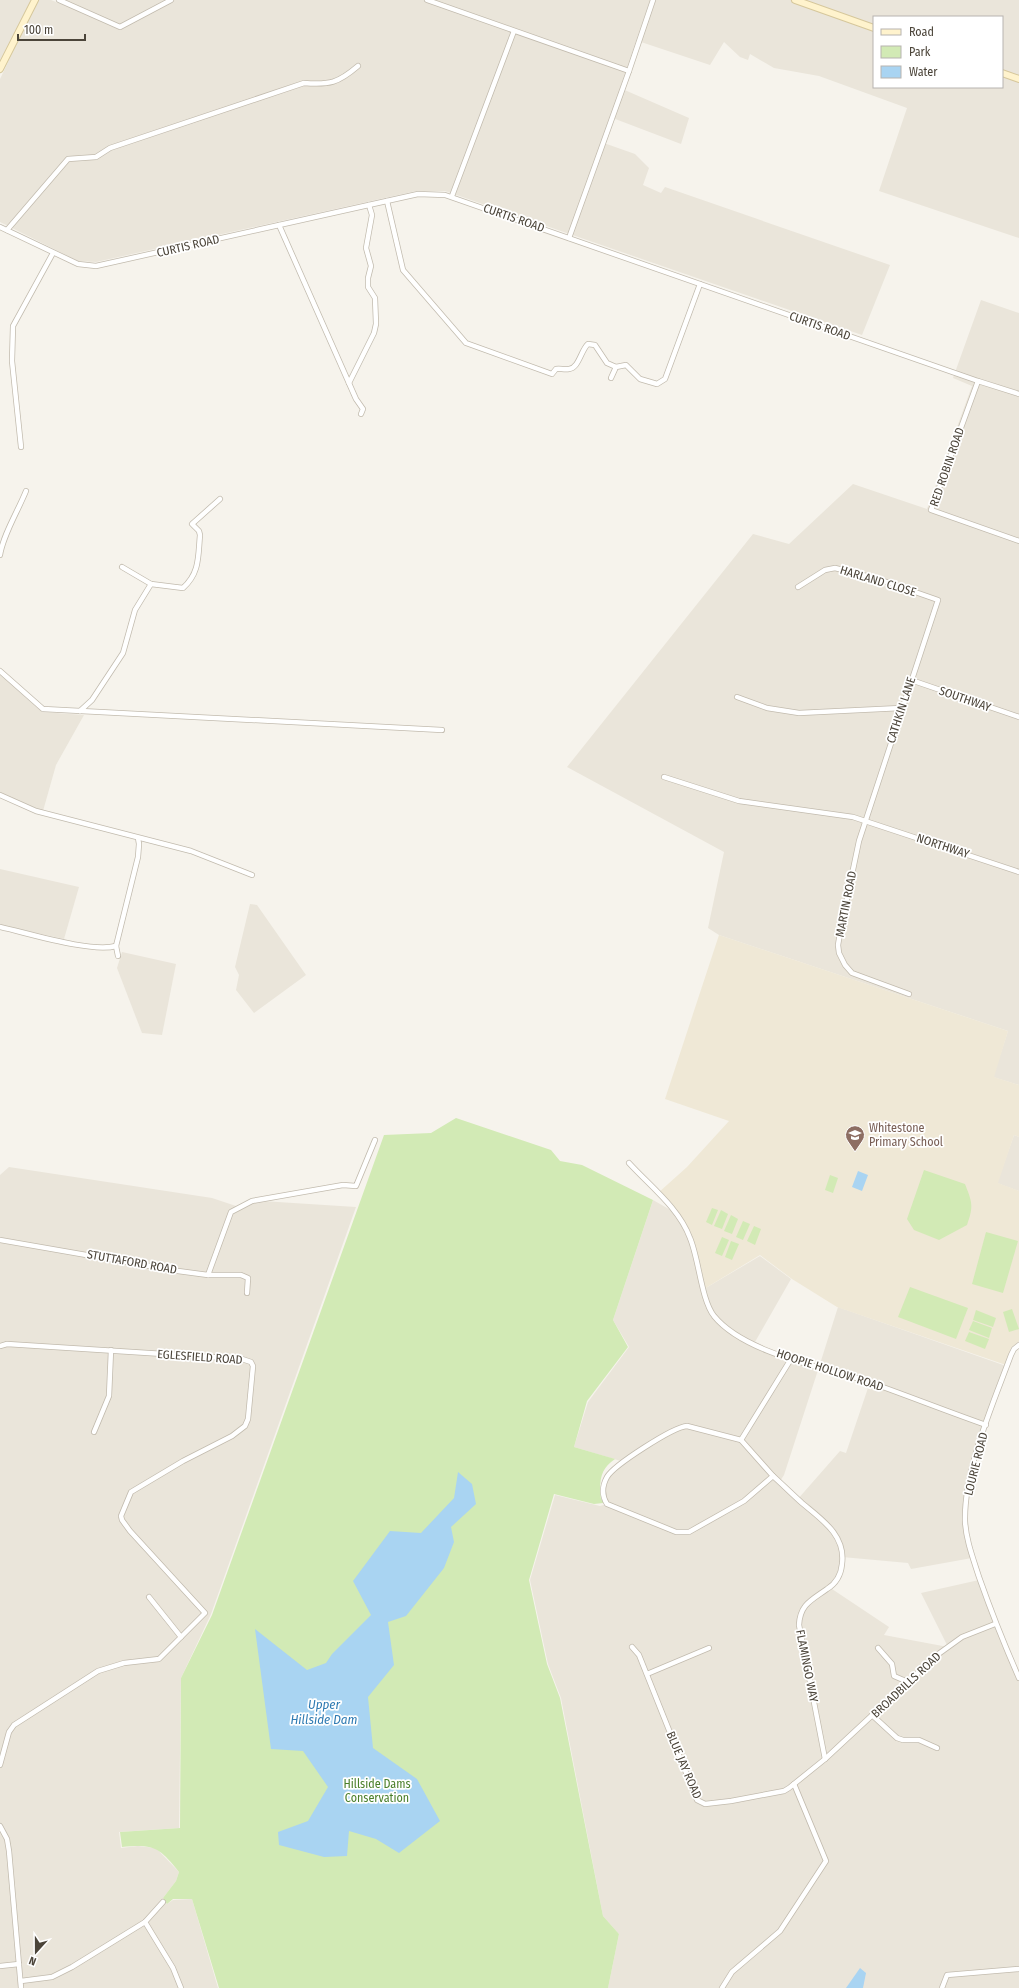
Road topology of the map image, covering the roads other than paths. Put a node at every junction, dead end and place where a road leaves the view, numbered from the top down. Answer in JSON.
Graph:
{"nodes":[{"id":1,"x":35,"y":0,"type":"edge"},
{"id":2,"x":59,"y":0,"type":"edge"},
{"id":3,"x":171,"y":0,"type":"edge"},
{"id":4,"x":427,"y":0,"type":"edge"},
{"id":5,"x":653,"y":0,"type":"edge"},
{"id":6,"x":795,"y":0,"type":"edge"},
{"id":7,"x":873,"y":28,"type":"edge"},
{"id":8,"x":514,"y":31,"type":"junction"},
{"id":9,"x":358,"y":66,"type":"dead end"},
{"id":10,"x":0,"y":68,"type":"edge"},
{"id":11,"x":629,"y":71,"type":"junction"},
{"id":12,"x":1003,"y":73,"type":"edge"},
{"id":13,"x":1019,"y":79,"type":"edge"},
{"id":14,"x":452,"y":196,"type":"junction"},
{"id":15,"x":387,"y":201,"type":"junction"},
{"id":16,"x":369,"y":205,"type":"junction"},
{"id":17,"x":279,"y":225,"type":"junction"},
{"id":18,"x":0,"y":227,"type":"edge"},
{"id":19,"x":7,"y":230,"type":"junction"},
{"id":20,"x":569,"y":238,"type":"junction"},
{"id":21,"x":53,"y":253,"type":"junction"},
{"id":22,"x":700,"y":284,"type":"junction"},
{"id":23,"x":616,"y":367,"type":"junction"},
{"id":24,"x":611,"y":378,"type":"dead end"},
{"id":25,"x":978,"y":381,"type":"junction"},
{"id":26,"x":349,"y":383,"type":"junction"},
{"id":27,"x":1019,"y":394,"type":"edge"},
{"id":28,"x":361,"y":414,"type":"dead end"},
{"id":29,"x":21,"y":447,"type":"dead end"},
{"id":30,"x":26,"y":491,"type":"dead end"},
{"id":31,"x":220,"y":499,"type":"dead end"},
{"id":32,"x":1019,"y":541,"type":"edge"},
{"id":33,"x":0,"y":555,"type":"edge"},
{"id":34,"x":122,"y":567,"type":"dead end"},
{"id":35,"x":151,"y":584,"type":"junction"},
{"id":36,"x":798,"y":587,"type":"dead end"},
{"id":37,"x":938,"y":600,"type":"joint"},
{"id":38,"x":0,"y":671,"type":"edge"},
{"id":39,"x":911,"y":680,"type":"junction"},
{"id":40,"x":737,"y":697,"type":"dead end"},
{"id":41,"x":901,"y":708,"type":"junction"},
{"id":42,"x":80,"y":711,"type":"junction"},
{"id":43,"x":1019,"y":717,"type":"edge"},
{"id":44,"x":442,"y":730,"type":"dead end"},
{"id":45,"x":664,"y":777,"type":"dead end"},
{"id":46,"x":1,"y":795,"type":"edge"},
{"id":47,"x":0,"y":802,"type":"edge"},
{"id":48,"x":866,"y":821,"type":"junction"},
{"id":49,"x":138,"y":838,"type":"junction"},
{"id":50,"x":1019,"y":872,"type":"edge"},
{"id":51,"x":252,"y":875,"type":"dead end"},
{"id":52,"x":0,"y":927,"type":"edge"},
{"id":53,"x":116,"y":946,"type":"junction"},
{"id":54,"x":118,"y":956,"type":"dead end"},
{"id":55,"x":909,"y":994,"type":"dead end"},
{"id":56,"x":375,"y":1140,"type":"dead end"},
{"id":57,"x":629,"y":1163,"type":"dead end"},
{"id":58,"x":0,"y":1240,"type":"edge"},
{"id":59,"x":208,"y":1274,"type":"junction"},
{"id":60,"x":246,"y":1293,"type":"dead end"},
{"id":61,"x":1019,"y":1345,"type":"edge"},
{"id":62,"x":0,"y":1346,"type":"edge"},
{"id":63,"x":111,"y":1350,"type":"junction"},
{"id":64,"x":791,"y":1359,"type":"junction"},
{"id":65,"x":986,"y":1425,"type":"junction"},
{"id":66,"x":94,"y":1432,"type":"dead end"},
{"id":67,"x":741,"y":1440,"type":"junction"},
{"id":68,"x":773,"y":1476,"type":"junction"},
{"id":69,"x":149,"y":1597,"type":"dead end"},
{"id":70,"x":995,"y":1624,"type":"junction"},
{"id":71,"x":181,"y":1637,"type":"junction"},
{"id":72,"x":632,"y":1647,"type":"dead end"},
{"id":73,"x":709,"y":1648,"type":"dead end"},
{"id":74,"x":878,"y":1648,"type":"dead end"},
{"id":75,"x":647,"y":1674,"type":"junction"},
{"id":76,"x":1019,"y":1678,"type":"edge"},
{"id":77,"x":908,"y":1682,"type":"junction"},
{"id":78,"x":872,"y":1715,"type":"junction"},
{"id":79,"x":937,"y":1748,"type":"dead end"},
{"id":80,"x":825,"y":1759,"type":"junction"},
{"id":81,"x":0,"y":1765,"type":"edge"},
{"id":82,"x":794,"y":1784,"type":"junction"},
{"id":83,"x":0,"y":1826,"type":"edge"},
{"id":84,"x":163,"y":1902,"type":"dead end"},
{"id":85,"x":145,"y":1922,"type":"junction"},
{"id":86,"x":19,"y":1964,"type":"junction"},
{"id":87,"x":0,"y":1966,"type":"edge"},
{"id":88,"x":1019,"y":1968,"type":"edge"},
{"id":89,"x":21,"y":1982,"type":"junction"},
{"id":90,"x":21,"y":1988,"type":"edge"},
{"id":91,"x":181,"y":1988,"type":"edge"},
{"id":92,"x":722,"y":1988,"type":"edge"},
{"id":93,"x":942,"y":1988,"type":"edge"}],
"edges":[{"from":1,"to":10,"type":"street"},
{"from":2,"to":3,"type":"street"},
{"from":4,"to":8,"type":"street"},
{"from":5,"to":11,"type":"street"},
{"from":6,"to":7,"type":"street"},
{"from":8,"to":11,"type":"street"},
{"from":8,"to":14,"type":"street"},
{"from":9,"to":19,"type":"street"},
{"from":11,"to":20,"type":"street"},
{"from":12,"to":13,"type":"street"},
{"from":14,"to":15,"type":"street","name":"CURTIS ROAD"},
{"from":14,"to":20,"type":"street","name":"CURTIS ROAD"},
{"from":15,"to":16,"type":"street","name":"CURTIS ROAD"},
{"from":15,"to":23,"type":"street"},
{"from":16,"to":17,"type":"street","name":"CURTIS ROAD"},
{"from":16,"to":26,"type":"street"},
{"from":17,"to":21,"type":"street","name":"CURTIS ROAD"},
{"from":17,"to":26,"type":"street"},
{"from":18,"to":19,"type":"street","name":"CURTIS ROAD"},
{"from":19,"to":21,"type":"street","name":"CURTIS ROAD"},
{"from":20,"to":22,"type":"street","name":"CURTIS ROAD"},
{"from":21,"to":29,"type":"street"},
{"from":22,"to":23,"type":"street"},
{"from":22,"to":25,"type":"street","name":"CURTIS ROAD"},
{"from":23,"to":24,"type":"street"},
{"from":25,"to":27,"type":"street","name":"CURTIS ROAD"},
{"from":25,"to":32,"type":"street","name":"RED ROBIN ROAD"},
{"from":26,"to":28,"type":"street"},
{"from":30,"to":33,"type":"street"},
{"from":31,"to":35,"type":"street"},
{"from":34,"to":35,"type":"street"},
{"from":35,"to":42,"type":"street"},
{"from":36,"to":37,"type":"street","name":"HARLAND CLOSE"},
{"from":37,"to":39,"type":"street","name":"CATHKIN LANE"},
{"from":38,"to":42,"type":"street"},
{"from":39,"to":41,"type":"street","name":"CATHKIN LANE"},
{"from":39,"to":43,"type":"street","name":"SOUTHWAY"},
{"from":40,"to":41,"type":"street"},
{"from":41,"to":48,"type":"street","name":"CATHKIN LANE"},
{"from":42,"to":44,"type":"street"},
{"from":45,"to":48,"type":"street","name":"NORTHWAY"},
{"from":46,"to":47,"type":"street"},
{"from":46,"to":49,"type":"street"},
{"from":48,"to":50,"type":"street","name":"NORTHWAY"},
{"from":48,"to":55,"type":"street","name":"MARTIN ROAD"},
{"from":49,"to":51,"type":"street"},
{"from":49,"to":53,"type":"street"},
{"from":52,"to":53,"type":"street"},
{"from":53,"to":54,"type":"street"},
{"from":56,"to":59,"type":"street"},
{"from":57,"to":64,"type":"street","name":"HOOPIE HOLLOW ROAD"},
{"from":58,"to":59,"type":"street","name":"STUTTAFORD ROAD"},
{"from":59,"to":60,"type":"street","name":"STUTTAFORD ROAD"},
{"from":61,"to":65,"type":"street","name":"LOURIE ROAD"},
{"from":62,"to":63,"type":"street","name":"EGLESFIELD ROAD"},
{"from":63,"to":66,"type":"street"},
{"from":63,"to":71,"type":"street","name":"EGLESFIELD ROAD"},
{"from":64,"to":65,"type":"street","name":"HOOPIE HOLLOW ROAD"},
{"from":64,"to":67,"type":"street"},
{"from":65,"to":70,"type":"street","name":"LOURIE ROAD"},
{"from":67,"to":68,"type":"street","name":"FLAMINGO WAY"},
{"from":67,"to":68,"type":"street"},
{"from":68,"to":80,"type":"street","name":"FLAMINGO WAY"},
{"from":69,"to":71,"type":"street"},
{"from":70,"to":76,"type":"street","name":"LOURIE ROAD"},
{"from":70,"to":77,"type":"street","name":"BROADBILLS ROAD"},
{"from":71,"to":81,"type":"street"},
{"from":72,"to":75,"type":"street","name":"BLUE JAY ROAD"},
{"from":73,"to":75,"type":"street"},
{"from":74,"to":77,"type":"street"},
{"from":75,"to":82,"type":"street","name":"BLUE JAY ROAD"},
{"from":77,"to":78,"type":"street","name":"BROADBILLS ROAD"},
{"from":78,"to":79,"type":"street"},
{"from":78,"to":80,"type":"street","name":"BROADBILLS ROAD"},
{"from":80,"to":82,"type":"street","name":"BLUE JAY ROAD"},
{"from":82,"to":92,"type":"street"},
{"from":83,"to":86,"type":"street"},
{"from":84,"to":85,"type":"street"},
{"from":85,"to":89,"type":"street"},
{"from":85,"to":91,"type":"street"},
{"from":86,"to":87,"type":"street"},
{"from":86,"to":89,"type":"street"},
{"from":88,"to":93,"type":"street"},
{"from":89,"to":90,"type":"street"}]}
